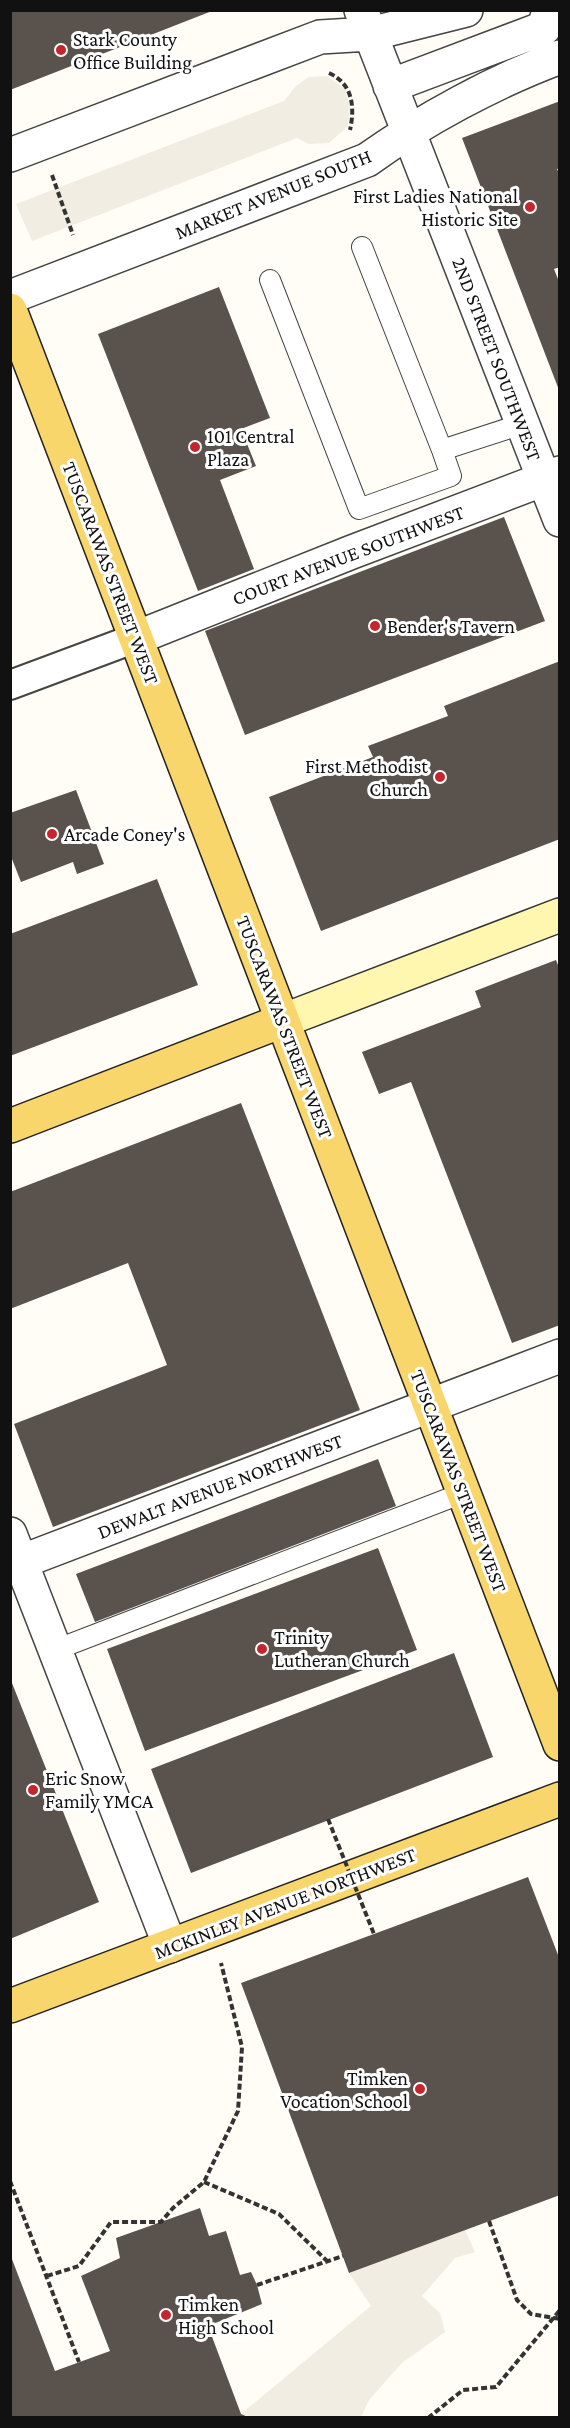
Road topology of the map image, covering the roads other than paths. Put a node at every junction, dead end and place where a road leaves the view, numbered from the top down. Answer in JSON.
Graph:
{"nodes":[{"id":1,"x":466,"y":10,"type":"edge"},
{"id":2,"x":549,"y":10,"type":"edge"},
{"id":3,"x":365,"y":22,"type":"edge"},
{"id":4,"x":560,"y":57,"type":"edge"},
{"id":5,"x":390,"y":86,"type":"junction"},
{"id":6,"x":408,"y":131,"type":"junction"},
{"id":7,"x":10,"y":155,"type":"edge"},
{"id":8,"x":362,"y":247,"type":"dead end"},
{"id":9,"x":270,"y":280,"type":"dead end"},
{"id":10,"x":10,"y":297,"type":"edge"},
{"id":11,"x":10,"y":310,"type":"edge"},
{"id":12,"x":522,"y":424,"type":"junction"},
{"id":13,"x":442,"y":450,"type":"junction"},
{"id":14,"x":552,"y":476,"type":"edge"},
{"id":15,"x":560,"y":520,"type":"edge"},
{"id":16,"x":136,"y":638,"type":"junction"},
{"id":17,"x":10,"y":685,"type":"edge"},
{"id":18,"x":560,"y":915,"type":"edge"},
{"id":19,"x":282,"y":1021,"type":"junction"},
{"id":20,"x":10,"y":1126,"type":"edge"},
{"id":21,"x":560,"y":1356,"type":"edge"},
{"id":22,"x":430,"y":1406,"type":"junction"},
{"id":23,"x":463,"y":1494,"type":"junction"},
{"id":24,"x":14,"y":1554,"type":"edge"},
{"id":25,"x":55,"y":1650,"type":"junction"},
{"id":26,"x":560,"y":1744,"type":"edge"},
{"id":27,"x":560,"y":1799,"type":"edge"},
{"id":28,"x":170,"y":1946,"type":"junction"},
{"id":29,"x":10,"y":2006,"type":"edge"}],
"edges":[{"from":1,"to":3,"type":"street"},
{"from":2,"to":5,"type":"street"},
{"from":3,"to":5,"type":"street","name":"2ND STREET SOUTHWEST"},
{"from":3,"to":7,"type":"street"},
{"from":4,"to":6,"type":"street","name":"MARKET AVENUE SOUTH"},
{"from":5,"to":6,"type":"street","name":"2ND STREET SOUTHWEST"},
{"from":6,"to":10,"type":"street","name":"MARKET AVENUE SOUTH"},
{"from":6,"to":12,"type":"street","name":"2ND STREET SOUTHWEST"},
{"from":8,"to":13,"type":"lane"},
{"from":9,"to":13,"type":"lane"},
{"from":11,"to":16,"type":"main road","name":"TUSCARAWAS STREET WEST"},
{"from":12,"to":13,"type":"lane"},
{"from":12,"to":14,"type":"street","name":"2ND STREET SOUTHWEST"},
{"from":14,"to":15,"type":"street","name":"2ND STREET SOUTHWEST"},
{"from":14,"to":16,"type":"street","name":"COURT AVENUE SOUTHWEST"},
{"from":16,"to":17,"type":"street"},
{"from":16,"to":19,"type":"main road","name":"TUSCARAWAS STREET WEST"},
{"from":18,"to":19,"type":"main road"},
{"from":19,"to":20,"type":"main road"},
{"from":19,"to":22,"type":"main road","name":"TUSCARAWAS STREET WEST"},
{"from":21,"to":22,"type":"street","name":"DEWALT AVENUE NORTHWEST"},
{"from":22,"to":23,"type":"main road","name":"TUSCARAWAS STREET WEST"},
{"from":22,"to":24,"type":"street","name":"DEWALT AVENUE NORTHWEST"},
{"from":23,"to":25,"type":"lane"},
{"from":23,"to":26,"type":"main road","name":"TUSCARAWAS STREET WEST"},
{"from":24,"to":25,"type":"street"},
{"from":25,"to":28,"type":"street"},
{"from":27,"to":28,"type":"main road","name":"MCKINLEY AVENUE NORTHWEST"},
{"from":28,"to":29,"type":"main road","name":"MCKINLEY AVENUE NORTHWEST"}]}
